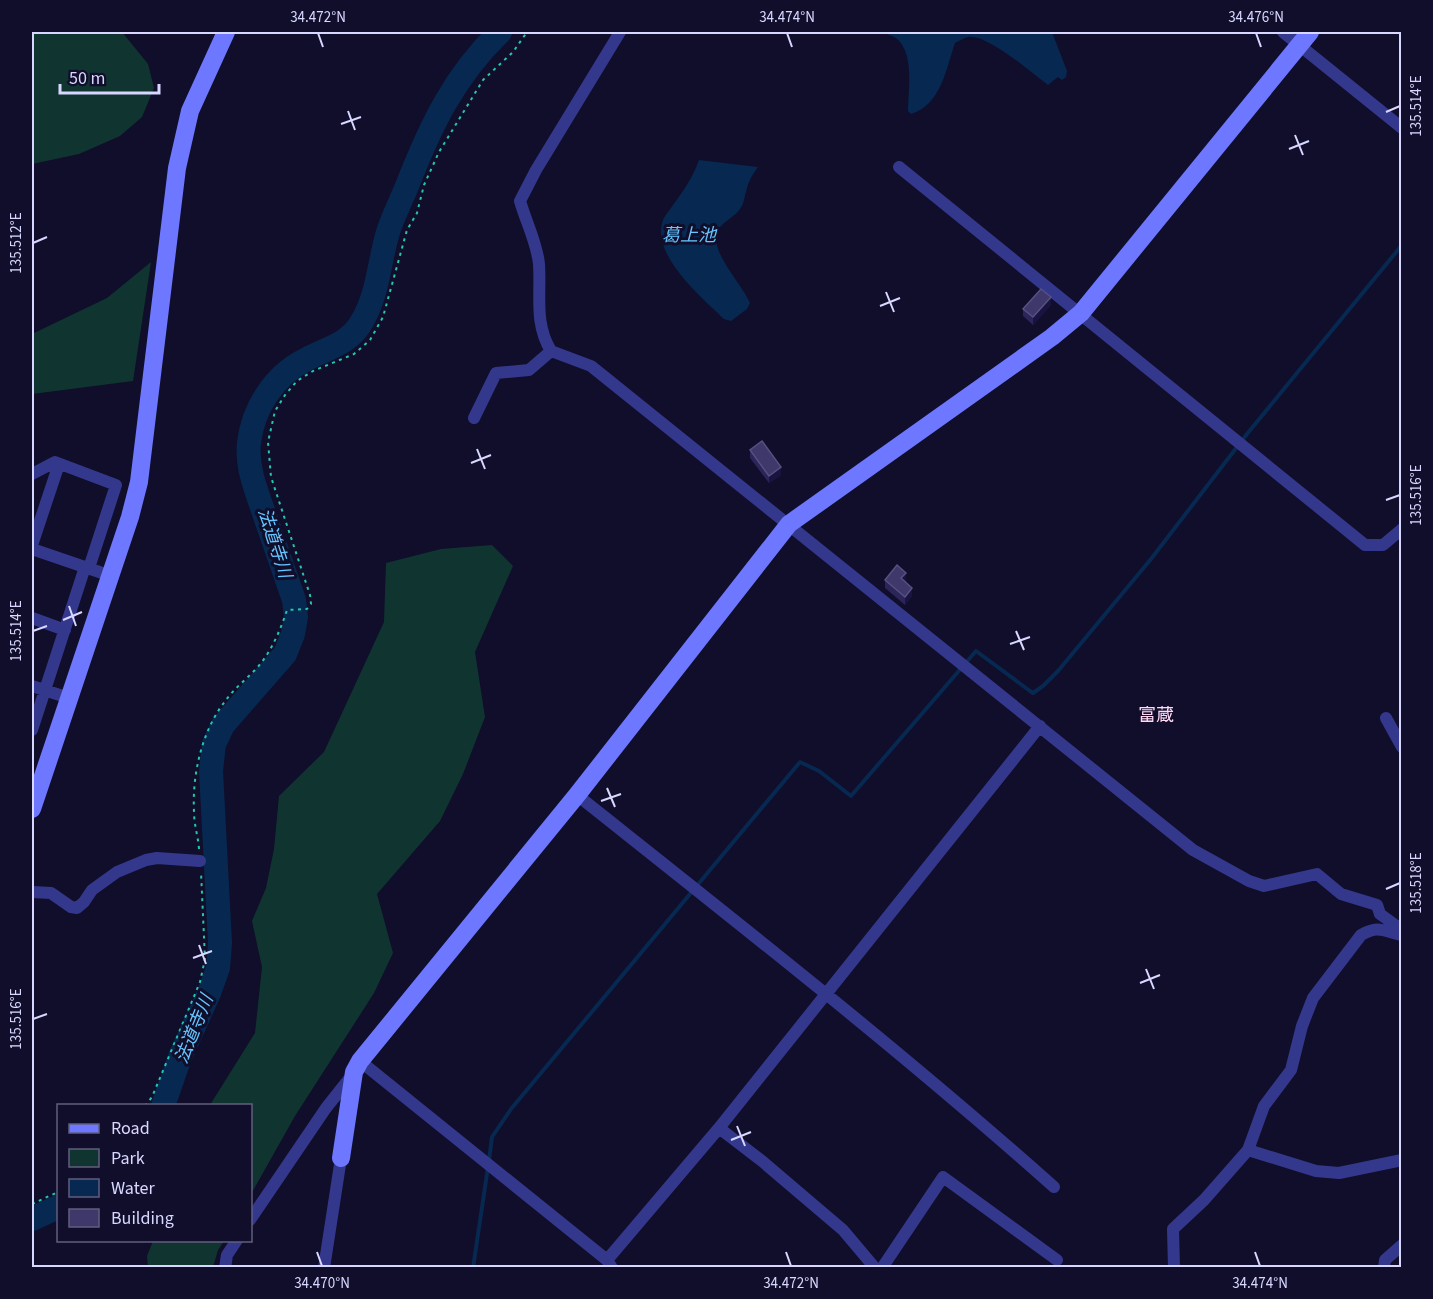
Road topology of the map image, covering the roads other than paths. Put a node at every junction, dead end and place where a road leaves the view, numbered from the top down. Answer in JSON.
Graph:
{"nodes":[{"id":1,"x":226,"y":32,"type":"edge"},
{"id":2,"x":620,"y":32,"type":"edge"},
{"id":3,"x":1283,"y":32,"type":"edge"},
{"id":4,"x":1304,"y":38,"type":"edge"},
{"id":5,"x":1401,"y":128,"type":"edge"},
{"id":6,"x":899,"y":167,"type":"dead end"},
{"id":7,"x":1081,"y":314,"type":"junction"},
{"id":8,"x":551,"y":351,"type":"junction"},
{"id":9,"x":474,"y":418,"type":"dead end"},
{"id":10,"x":59,"y":464,"type":"junction"},
{"id":11,"x":32,"y":474,"type":"edge"},
{"id":12,"x":789,"y":524,"type":"junction"},
{"id":13,"x":1401,"y":529,"type":"edge"},
{"id":14,"x":32,"y":547,"type":"edge"},
{"id":15,"x":87,"y":568,"type":"junction"},
{"id":16,"x":111,"y":576,"type":"junction"},
{"id":17,"x":32,"y":618,"type":"edge"},
{"id":18,"x":65,"y":630,"type":"junction"},
{"id":19,"x":32,"y":686,"type":"edge"},
{"id":20,"x":46,"y":691,"type":"junction"},
{"id":21,"x":69,"y":698,"type":"junction"},
{"id":22,"x":1386,"y":718,"type":"dead end"},
{"id":23,"x":1040,"y":726,"type":"junction"},
{"id":24,"x":32,"y":730,"type":"edge"},
{"id":25,"x":1401,"y":747,"type":"edge"},
{"id":26,"x":577,"y":795,"type":"junction"},
{"id":27,"x":32,"y":809,"type":"edge"},
{"id":28,"x":200,"y":861,"type":"dead end"},
{"id":29,"x":32,"y":892,"type":"edge"},
{"id":30,"x":1401,"y":933,"type":"edge"},
{"id":31,"x":826,"y":993,"type":"junction"},
{"id":32,"x":357,"y":1066,"type":"junction"},
{"id":33,"x":719,"y":1128,"type":"junction"},
{"id":34,"x":1248,"y":1150,"type":"junction"},
{"id":35,"x":341,"y":1158,"type":"joint"},
{"id":36,"x":1401,"y":1160,"type":"edge"},
{"id":37,"x":1054,"y":1187,"type":"dead end"},
{"id":38,"x":252,"y":1217,"type":"edge"},
{"id":39,"x":236,"y":1242,"type":"edge"},
{"id":40,"x":1401,"y":1245,"type":"edge"},
{"id":41,"x":1057,"y":1260,"type":"dead end"},
{"id":42,"x":609,"y":1264,"type":"edge"},
{"id":43,"x":225,"y":1268,"type":"edge"},
{"id":44,"x":324,"y":1268,"type":"edge"},
{"id":45,"x":875,"y":1268,"type":"edge"},
{"id":46,"x":882,"y":1268,"type":"edge"},
{"id":47,"x":1174,"y":1268,"type":"edge"},
{"id":48,"x":1384,"y":1268,"type":"edge"}],
"edges":[{"from":1,"to":16,"type":"street"},
{"from":2,"to":8,"type":"street"},
{"from":3,"to":4,"type":"street"},
{"from":4,"to":5,"type":"street"},
{"from":4,"to":7,"type":"street"},
{"from":6,"to":7,"type":"street"},
{"from":7,"to":12,"type":"street"},
{"from":7,"to":13,"type":"street"},
{"from":8,"to":9,"type":"street"},
{"from":8,"to":12,"type":"street"},
{"from":10,"to":11,"type":"street"},
{"from":10,"to":14,"type":"street"},
{"from":10,"to":15,"type":"street"},
{"from":12,"to":23,"type":"street"},
{"from":12,"to":26,"type":"street"},
{"from":14,"to":15,"type":"street"},
{"from":15,"to":16,"type":"street"},
{"from":15,"to":18,"type":"street"},
{"from":16,"to":21,"type":"street"},
{"from":17,"to":18,"type":"street"},
{"from":18,"to":20,"type":"street"},
{"from":19,"to":20,"type":"street"},
{"from":20,"to":21,"type":"street"},
{"from":20,"to":24,"type":"street"},
{"from":21,"to":27,"type":"street"},
{"from":22,"to":25,"type":"street"},
{"from":23,"to":30,"type":"street"},
{"from":23,"to":31,"type":"street"},
{"from":26,"to":31,"type":"street"},
{"from":26,"to":32,"type":"street"},
{"from":28,"to":29,"type":"street"},
{"from":30,"to":34,"type":"street"},
{"from":31,"to":33,"type":"street"},
{"from":31,"to":37,"type":"street"},
{"from":32,"to":35,"type":"street"},
{"from":32,"to":38,"type":"street"},
{"from":32,"to":42,"type":"street"},
{"from":33,"to":42,"type":"street"},
{"from":33,"to":45,"type":"street"},
{"from":34,"to":36,"type":"street"},
{"from":34,"to":47,"type":"street"},
{"from":35,"to":44,"type":"street"},
{"from":39,"to":43,"type":"street"},
{"from":40,"to":48,"type":"street"},
{"from":41,"to":46,"type":"street"}]}
